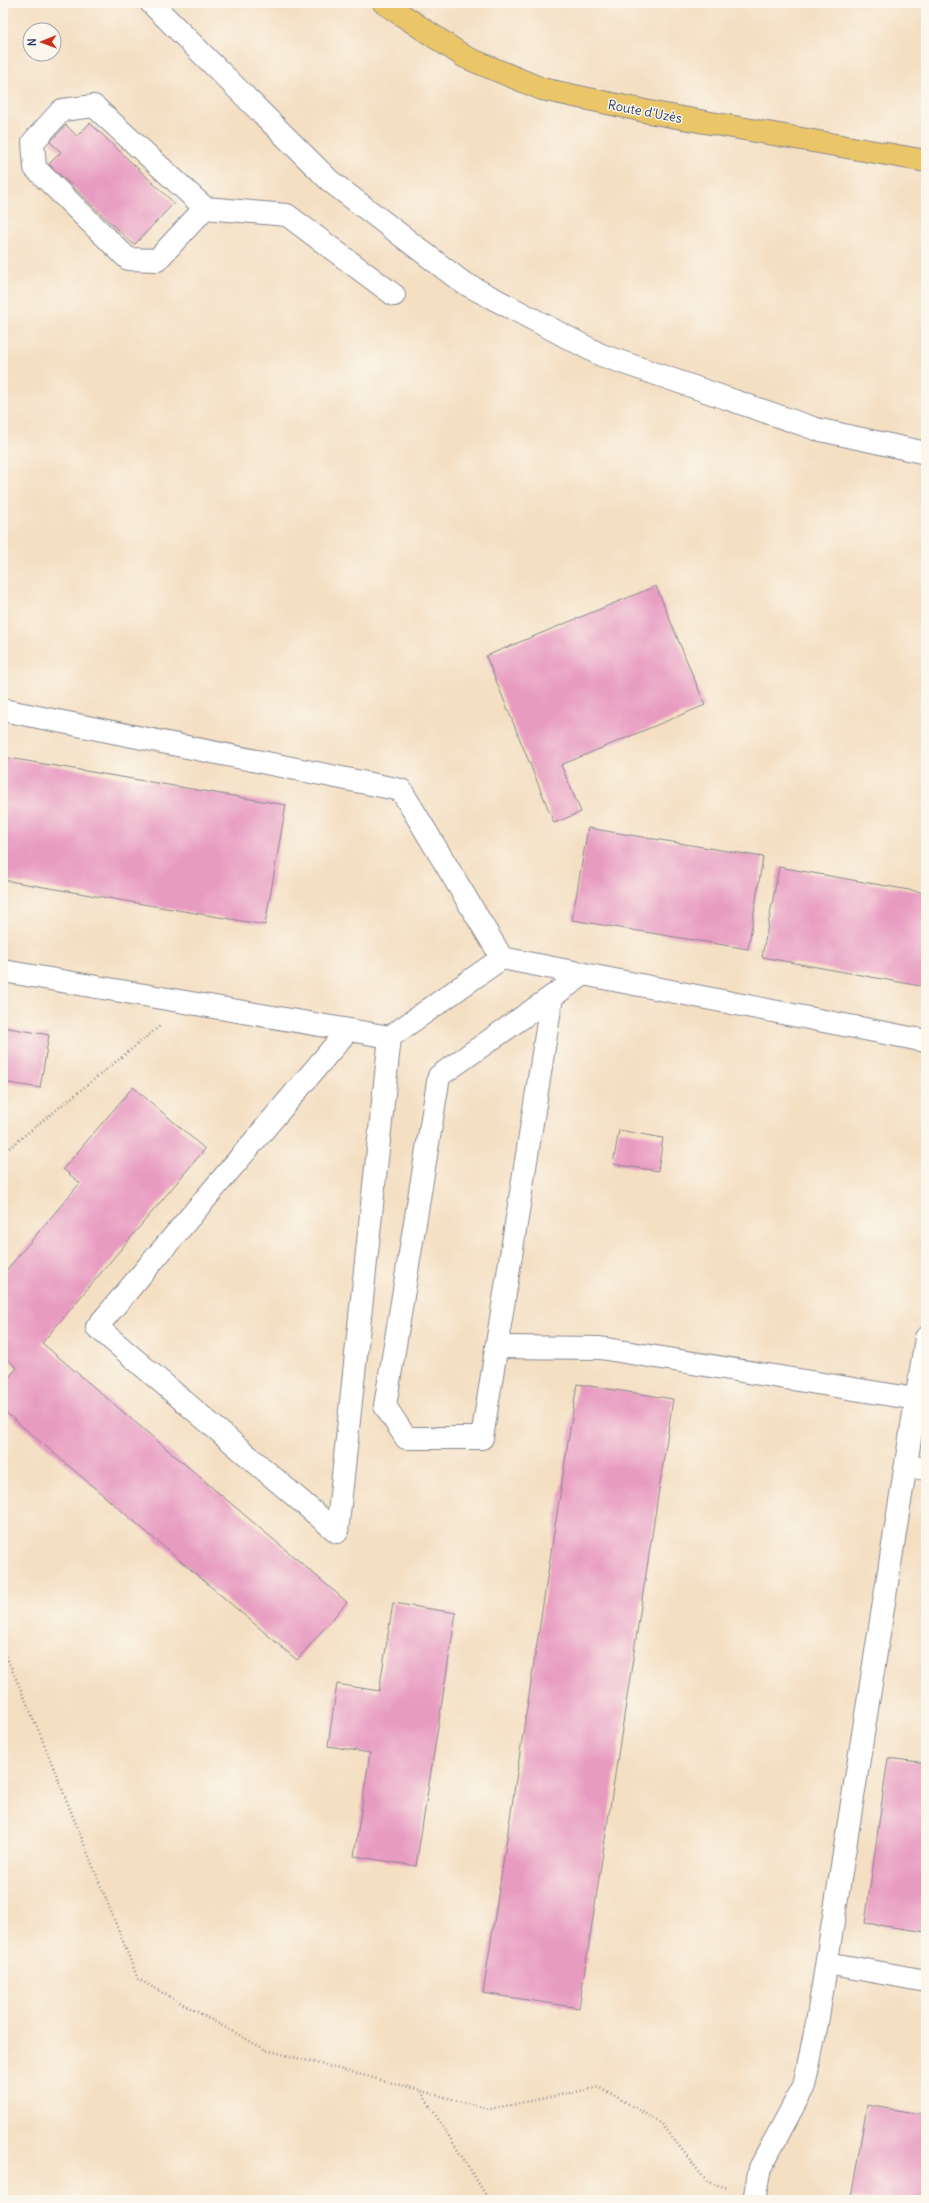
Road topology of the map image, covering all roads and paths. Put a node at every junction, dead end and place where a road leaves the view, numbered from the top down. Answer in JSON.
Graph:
{"nodes":[{"id":1,"x":151,"y":3,"type":"edge"},
{"id":2,"x":384,"y":3,"type":"edge"},
{"id":3,"x":926,"y":161,"type":"edge"},
{"id":4,"x":205,"y":208,"type":"junction"},
{"id":5,"x":394,"y":295,"type":"dead end"},
{"id":6,"x":926,"y":453,"type":"edge"},
{"id":7,"x":3,"y":710,"type":"edge"},
{"id":8,"x":502,"y":958,"type":"junction"},
{"id":9,"x":3,"y":971,"type":"edge"},
{"id":10,"x":584,"y":974,"type":"junction"},
{"id":11,"x":552,"y":997,"type":"junction"},
{"id":12,"x":189,"y":1003,"type":"junction"},
{"id":13,"x":348,"y":1030,"type":"junction"},
{"id":14,"x":390,"y":1037,"type":"junction"},
{"id":15,"x":926,"y":1041,"type":"edge"},
{"id":16,"x":3,"y":1153,"type":"edge"},
{"id":17,"x":926,"y":1338,"type":"edge"},
{"id":18,"x":496,"y":1347,"type":"junction"},
{"id":19,"x":916,"y":1399,"type":"junction"},
{"id":20,"x":916,"y":1467,"type":"edge"},
{"id":21,"x":3,"y":1649,"type":"edge"},
{"id":22,"x":827,"y":1963,"type":"junction"},
{"id":23,"x":926,"y":1981,"type":"edge"},
{"id":24,"x":420,"y":2090,"type":"junction"},
{"id":25,"x":755,"y":2198,"type":"edge"},
{"id":26,"x":489,"y":2200,"type":"edge"}],
"edges":[{"from":1,"to":6,"type":"lane"},
{"from":2,"to":3,"type":"main road","name":"Route d'Uzès"},
{"from":4,"to":4,"type":"lane"},
{"from":4,"to":5,"type":"lane"},
{"from":7,"to":8,"type":"lane"},
{"from":8,"to":10,"type":"lane"},
{"from":8,"to":14,"type":"lane"},
{"from":9,"to":12,"type":"lane"},
{"from":10,"to":11,"type":"lane"},
{"from":10,"to":15,"type":"lane"},
{"from":11,"to":18,"type":"lane"},
{"from":11,"to":18,"type":"lane"},
{"from":12,"to":13,"type":"lane"},
{"from":12,"to":16,"type":"path"},
{"from":13,"to":14,"type":"lane"},
{"from":13,"to":14,"type":"lane"},
{"from":17,"to":19,"type":"lane"},
{"from":18,"to":19,"type":"lane"},
{"from":19,"to":20,"type":"lane"},
{"from":20,"to":22,"type":"lane"},
{"from":21,"to":24,"type":"path"},
{"from":22,"to":23,"type":"lane"},
{"from":22,"to":25,"type":"lane"},
{"from":24,"to":25,"type":"path"},
{"from":24,"to":26,"type":"path"}]}
